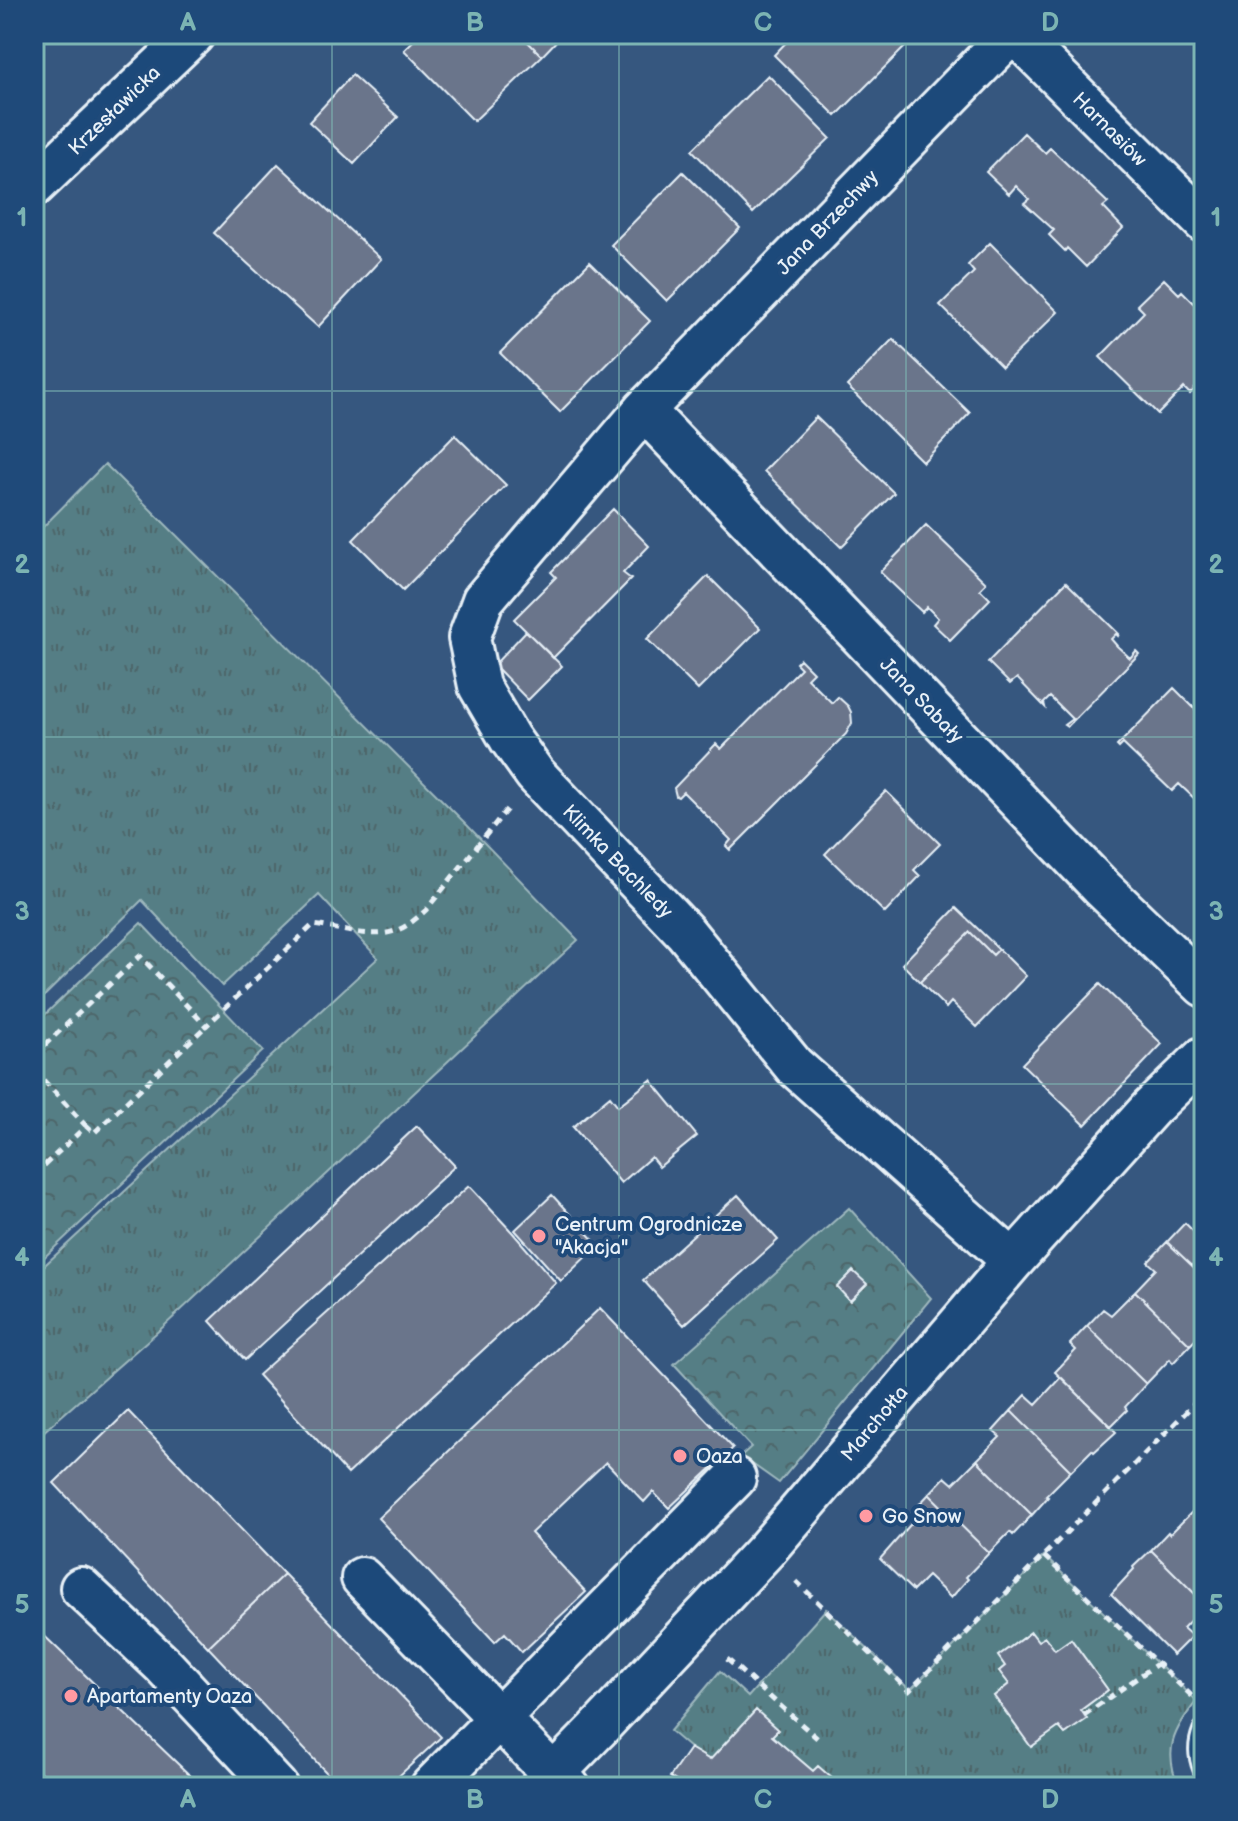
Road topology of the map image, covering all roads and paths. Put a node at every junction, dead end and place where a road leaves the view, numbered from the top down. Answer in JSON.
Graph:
{"nodes":[{"id":1,"x":194,"y":34,"type":"edge"},
{"id":2,"x":1011,"y":34,"type":"edge"},
{"id":3,"x":1017,"y":34,"type":"edge"},
{"id":4,"x":34,"y":186,"type":"edge"},
{"id":5,"x":1204,"y":222,"type":"edge"},
{"id":6,"x":644,"y":410,"type":"junction"},
{"id":7,"x":535,"y":774,"type":"junction"},
{"id":8,"x":1204,"y":986,"type":"edge"},
{"id":9,"x":206,"y":1026,"type":"junction"},
{"id":10,"x":34,"y":1055,"type":"edge"},
{"id":11,"x":1204,"y":1057,"type":"edge"},
{"id":12,"x":34,"y":1070,"type":"edge"},
{"id":13,"x":86,"y":1126,"type":"junction"},
{"id":14,"x":34,"y":1175,"type":"edge"},
{"id":15,"x":1013,"y":1261,"type":"junction"},
{"id":16,"x":1204,"y":1394,"type":"edge"},
{"id":17,"x":735,"y":1478,"type":"dead end"},
{"id":18,"x":1044,"y":1556,"type":"junction"},
{"id":19,"x":787,"y":1572,"type":"dead end"},
{"id":20,"x":362,"y":1578,"type":"dead end"},
{"id":21,"x":81,"y":1588,"type":"dead end"},
{"id":22,"x":717,"y":1650,"type":"dead end"},
{"id":23,"x":1157,"y":1664,"type":"junction"},
{"id":24,"x":1197,"y":1701,"type":"dead end"},
{"id":25,"x":1084,"y":1715,"type":"dead end"},
{"id":26,"x":499,"y":1718,"type":"junction"},
{"id":27,"x":1204,"y":1731,"type":"edge"},
{"id":28,"x":818,"y":1739,"type":"dead end"},
{"id":29,"x":1204,"y":1768,"type":"edge"},
{"id":30,"x":554,"y":1783,"type":"edge"},
{"id":31,"x":277,"y":1787,"type":"edge"},
{"id":32,"x":431,"y":1787,"type":"edge"}],
"edges":[{"from":1,"to":4,"type":"street","name":"Krzesławicka"},
{"from":2,"to":6,"type":"street","name":"Jana Brzechwy"},
{"from":3,"to":5,"type":"street","name":"Harnasiów"},
{"from":6,"to":7,"type":"street","name":"Klimka Bachledy"},
{"from":6,"to":8,"type":"street","name":"Jana Sabały"},
{"from":7,"to":9,"type":"path"},
{"from":7,"to":15,"type":"street","name":"Klimka Bachledy"},
{"from":9,"to":10,"type":"path"},
{"from":9,"to":13,"type":"path"},
{"from":11,"to":15,"type":"street","name":"Marchołta"},
{"from":12,"to":13,"type":"path"},
{"from":13,"to":14,"type":"path"},
{"from":15,"to":30,"type":"street","name":"Marchołta"},
{"from":16,"to":18,"type":"path"},
{"from":17,"to":26,"type":"street"},
{"from":18,"to":19,"type":"path"},
{"from":18,"to":23,"type":"path"},
{"from":20,"to":26,"type":"street"},
{"from":21,"to":31,"type":"street"},
{"from":22,"to":28,"type":"path"},
{"from":23,"to":24,"type":"path"},
{"from":23,"to":25,"type":"path"},
{"from":26,"to":30,"type":"street"},
{"from":26,"to":32,"type":"street"},
{"from":27,"to":29,"type":"lane"}]}
